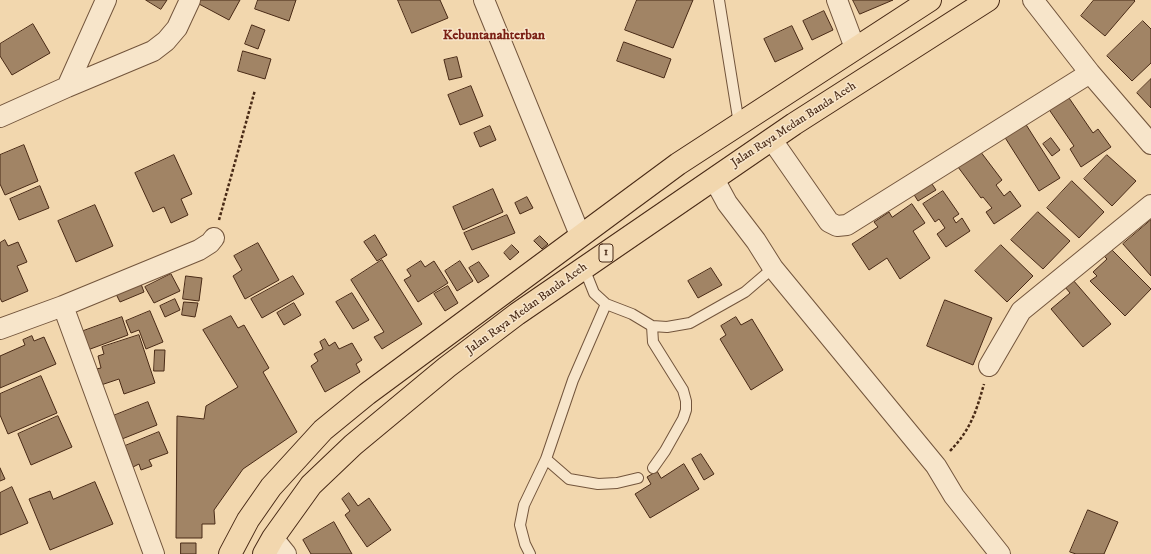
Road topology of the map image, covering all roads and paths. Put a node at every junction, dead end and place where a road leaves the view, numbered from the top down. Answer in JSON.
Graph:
{"nodes":[{"id":1,"x":106,"y":0,"type":"edge"},
{"id":2,"x":190,"y":0,"type":"edge"},
{"id":3,"x":484,"y":0,"type":"edge"},
{"id":4,"x":719,"y":0,"type":"edge"},
{"id":5,"x":838,"y":0,"type":"edge"},
{"id":6,"x":930,"y":0,"type":"edge"},
{"id":7,"x":988,"y":0,"type":"edge"},
{"id":8,"x":1033,"y":0,"type":"edge"},
{"id":9,"x":855,"y":48,"type":"junction"},
{"id":10,"x":1090,"y":73,"type":"junction"},
{"id":11,"x":67,"y":87,"type":"junction"},
{"id":12,"x":255,"y":90,"type":"dead end"},
{"id":13,"x":777,"y":99,"type":"junction"},
{"id":14,"x":0,"y":118,"type":"edge"},
{"id":15,"x":739,"y":124,"type":"junction"},
{"id":16,"x":794,"y":124,"type":"junction"},
{"id":17,"x":772,"y":140,"type":"junction"},
{"id":18,"x":1151,"y":144,"type":"edge"},
{"id":19,"x":714,"y":179,"type":"junction"},
{"id":20,"x":1151,"y":205,"type":"edge"},
{"id":21,"x":580,"y":236,"type":"junction"},
{"id":22,"x":214,"y":238,"type":"joint"},
{"id":23,"x":584,"y":268,"type":"junction"},
{"id":24,"x":773,"y":268,"type":"junction"},
{"id":25,"x":606,"y":304,"type":"junction"},
{"id":26,"x":63,"y":306,"type":"junction"},
{"id":27,"x":652,"y":326,"type":"junction"},
{"id":28,"x":0,"y":329,"type":"edge"},
{"id":29,"x":989,"y":366,"type":"joint"},
{"id":30,"x":546,"y":460,"type":"junction"},
{"id":31,"x":936,"y":466,"type":"junction"},
{"id":32,"x":653,"y":468,"type":"dead end"},
{"id":33,"x":638,"y":478,"type":"dead end"},
{"id":34,"x":274,"y":548,"type":"edge"},
{"id":35,"x":154,"y":554,"type":"edge"},
{"id":36,"x":230,"y":554,"type":"edge"},
{"id":37,"x":530,"y":554,"type":"edge"},
{"id":38,"x":1000,"y":554,"type":"edge"}],
"edges":[{"from":1,"to":11,"type":"street"},
{"from":2,"to":11,"type":"street"},
{"from":3,"to":21,"type":"street"},
{"from":4,"to":15,"type":"lane"},
{"from":5,"to":9,"type":"street"},
{"from":6,"to":9,"type":"highway"},
{"from":7,"to":16,"type":"highway","name":"Jalan Raya Medan Banda Aceh","number":"1"},
{"from":8,"to":10,"type":"street"},
{"from":9,"to":13,"type":"highway"},
{"from":10,"to":17,"type":"street"},
{"from":10,"to":18,"type":"street"},
{"from":11,"to":14,"type":"street"},
{"from":12,"to":22,"type":"path"},
{"from":13,"to":15,"type":"highway"},
{"from":13,"to":16,"type":"highway"},
{"from":15,"to":21,"type":"highway"},
{"from":16,"to":17,"type":"highway","name":"Jalan Raya Medan Banda Aceh","number":"1"},
{"from":17,"to":19,"type":"highway","name":"Jalan Raya Medan Banda Aceh","number":"1"},
{"from":19,"to":23,"type":"highway","name":"Jalan Raya Medan Banda Aceh","number":"1"},
{"from":19,"to":24,"type":"street"},
{"from":20,"to":29,"type":"street"},
{"from":21,"to":36,"type":"highway"},
{"from":22,"to":26,"type":"street"},
{"from":23,"to":25,"type":"lane"},
{"from":23,"to":34,"type":"highway","name":"Jalan Raya Medan Banda Aceh","number":"1"},
{"from":24,"to":27,"type":"lane"},
{"from":24,"to":31,"type":"street"},
{"from":25,"to":27,"type":"lane"},
{"from":25,"to":30,"type":"lane"},
{"from":26,"to":28,"type":"street"},
{"from":26,"to":35,"type":"street"},
{"from":27,"to":32,"type":"lane"},
{"from":29,"to":31,"type":"path"},
{"from":30,"to":33,"type":"lane"},
{"from":30,"to":37,"type":"lane"},
{"from":31,"to":38,"type":"street"}]}
